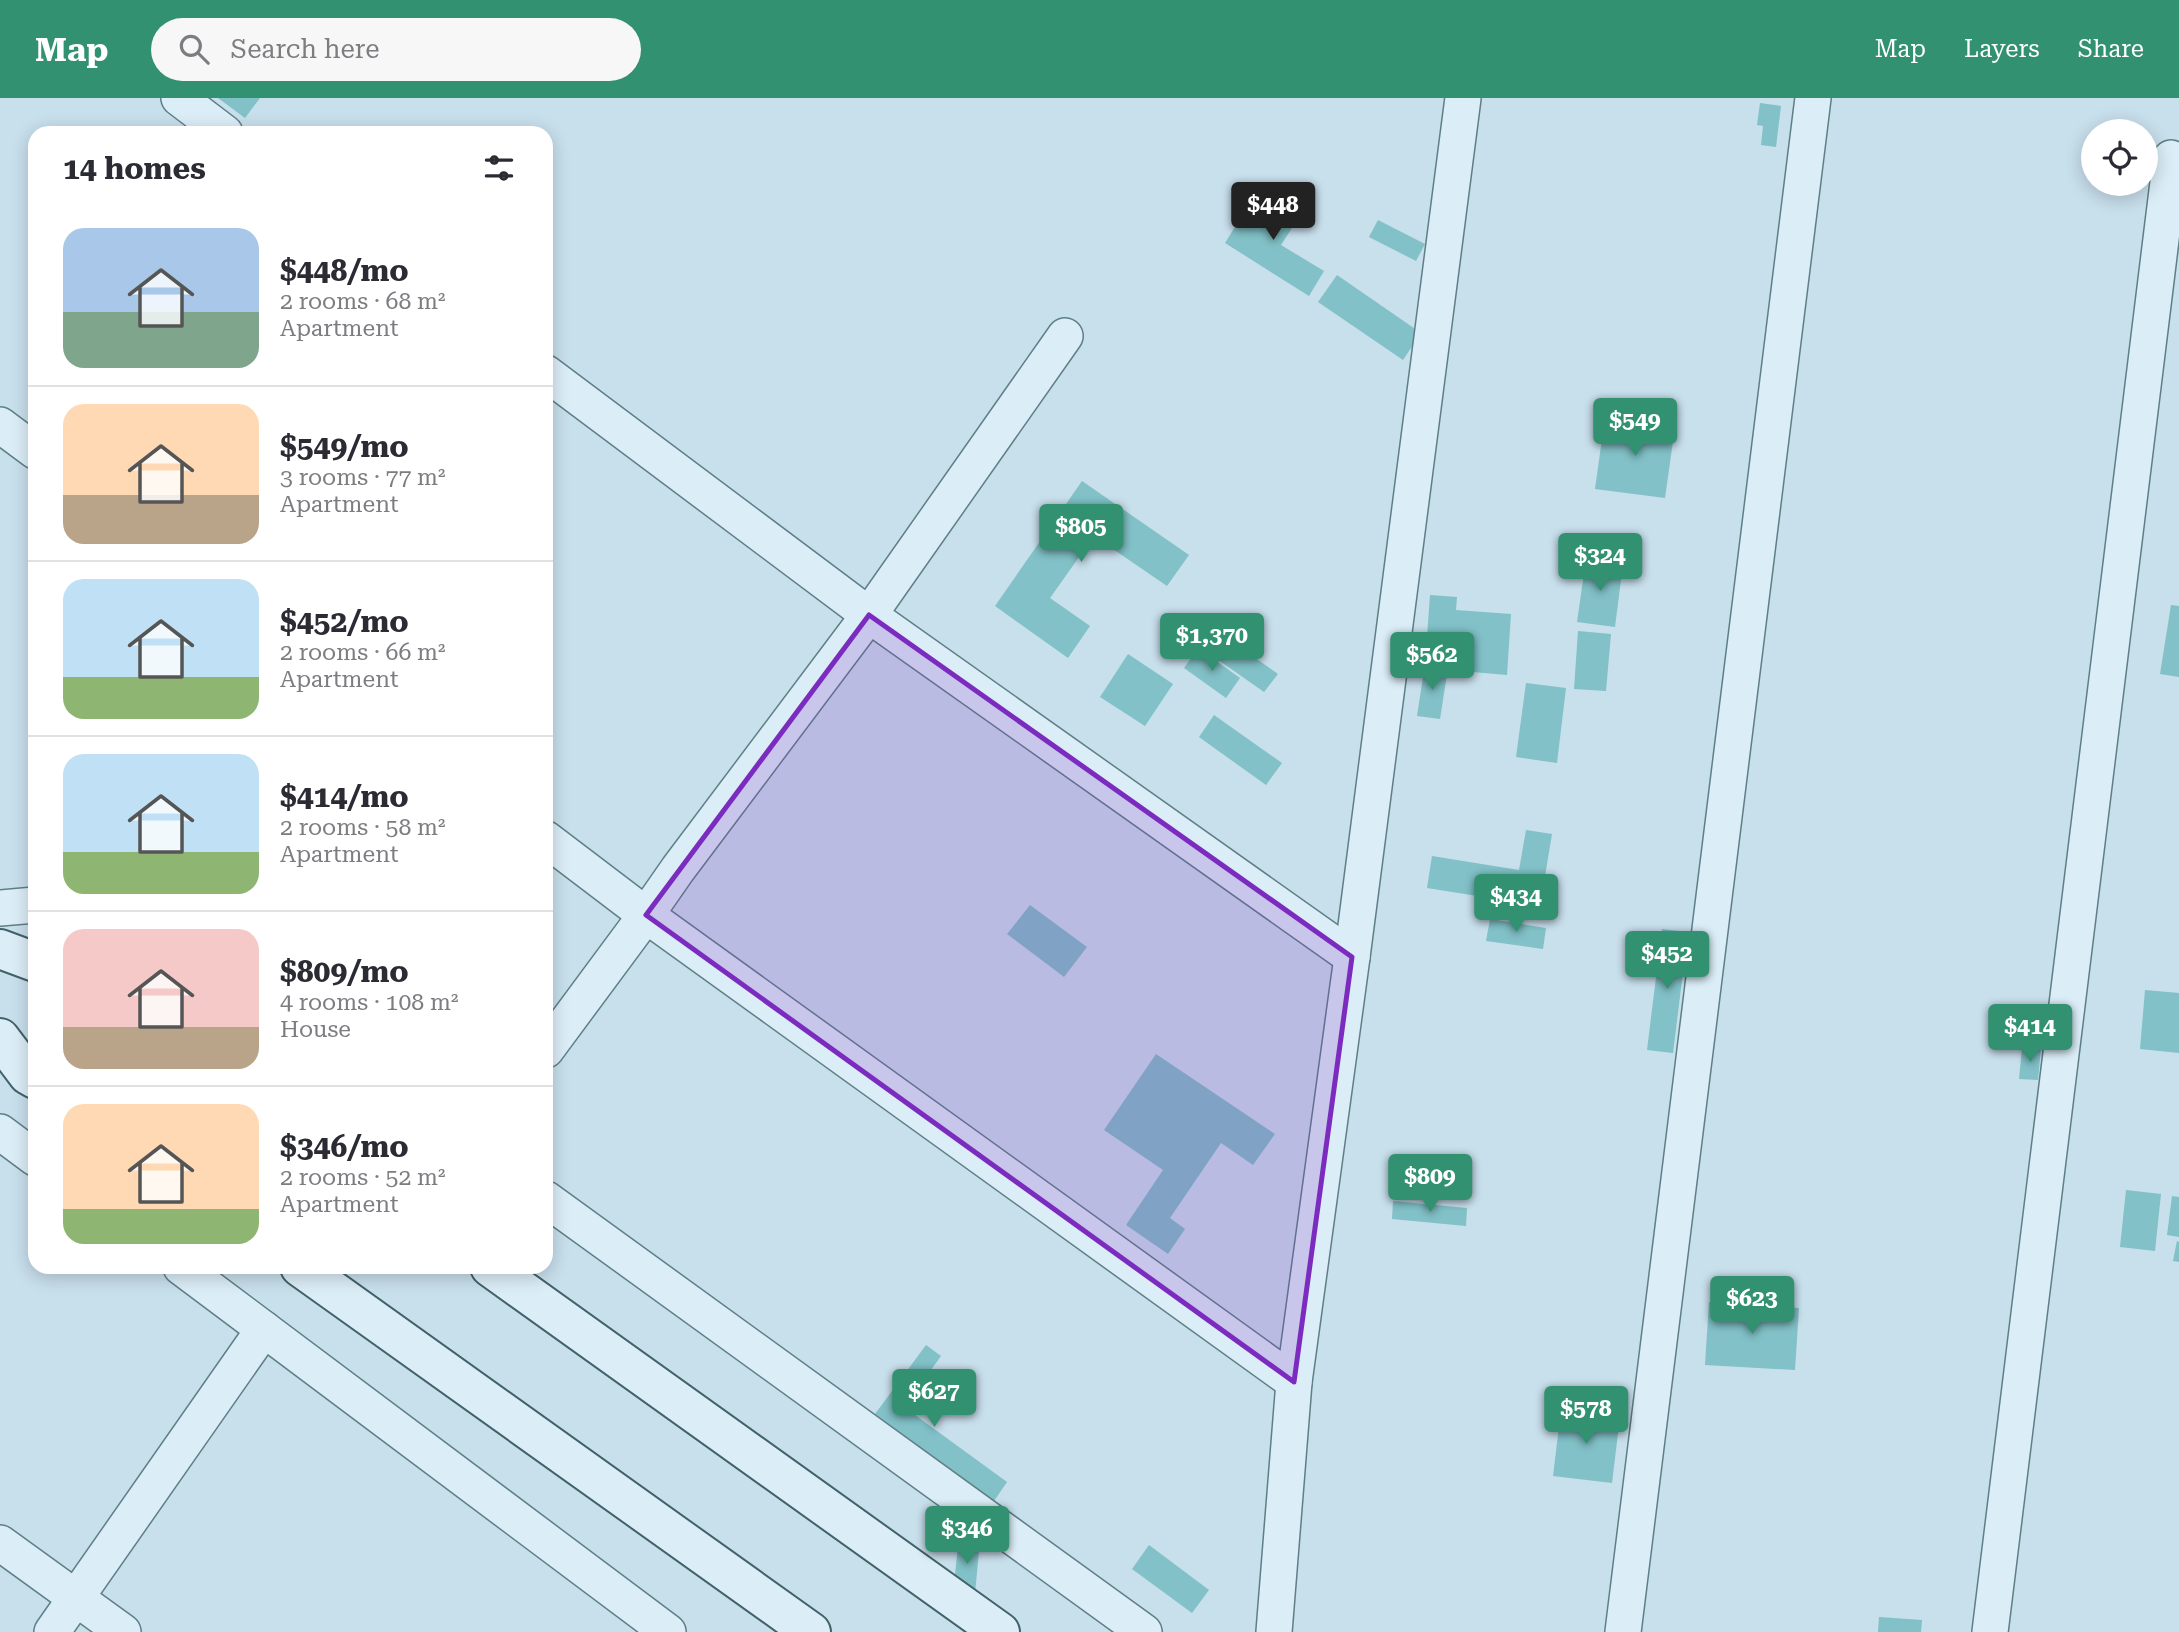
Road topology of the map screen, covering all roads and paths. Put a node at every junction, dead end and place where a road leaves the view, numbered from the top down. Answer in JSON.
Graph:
{"nodes":[{"id":1,"x":178,"y":98,"type":"edge"},
{"id":2,"x":1463,"y":98,"type":"edge"},
{"id":3,"x":1813,"y":98,"type":"edge"},
{"id":4,"x":216,"y":126,"type":"edge"},
{"id":5,"x":2171,"y":158,"type":"dead end"},
{"id":6,"x":1065,"y":335,"type":"dead end"},
{"id":7,"x":553,"y":378,"type":"edge"},
{"id":8,"x":0,"y":425,"type":"edge"},
{"id":9,"x":28,"y":447,"type":"edge"},
{"id":10,"x":869,"y":615,"type":"junction"},
{"id":11,"x":553,"y":844,"type":"edge"},
{"id":12,"x":28,"y":906,"type":"edge"},
{"id":13,"x":0,"y":908,"type":"edge"},
{"id":14,"x":646,"y":915,"type":"junction"},
{"id":15,"x":0,"y":949,"type":"edge"},
{"id":16,"x":1352,"y":957,"type":"junction"},
{"id":17,"x":28,"y":959,"type":"edge"},
{"id":18,"x":0,"y":1038,"type":"edge"},
{"id":19,"x":553,"y":1041,"type":"edge"},
{"id":20,"x":28,"y":1075,"type":"edge"},
{"id":21,"x":0,"y":1132,"type":"edge"},
{"id":22,"x":28,"y":1153,"type":"edge"},
{"id":23,"x":553,"y":1204,"type":"edge"},
{"id":24,"x":190,"y":1274,"type":"edge"},
{"id":25,"x":310,"y":1274,"type":"edge"},
{"id":26,"x":500,"y":1274,"type":"edge"},
{"id":27,"x":264,"y":1329,"type":"junction"},
{"id":28,"x":1294,"y":1381,"type":"junction"},
{"id":29,"x":0,"y":1543,"type":"edge"},
{"id":30,"x":76,"y":1598,"type":"junction"},
{"id":31,"x":52,"y":1632,"type":"edge"},
{"id":32,"x":123,"y":1632,"type":"edge"},
{"id":33,"x":668,"y":1632,"type":"edge"},
{"id":34,"x":811,"y":1632,"type":"edge"},
{"id":35,"x":1000,"y":1632,"type":"edge"},
{"id":36,"x":1144,"y":1632,"type":"edge"},
{"id":37,"x":1274,"y":1632,"type":"edge"},
{"id":38,"x":1623,"y":1632,"type":"edge"},
{"id":39,"x":1990,"y":1632,"type":"edge"}],
"edges":[{"from":1,"to":4,"type":"street"},
{"from":2,"to":16,"type":"street"},
{"from":3,"to":38,"type":"street"},
{"from":5,"to":39,"type":"street"},
{"from":6,"to":10,"type":"street"},
{"from":7,"to":10,"type":"street"},
{"from":8,"to":9,"type":"street"},
{"from":10,"to":14,"type":"street"},
{"from":10,"to":16,"type":"street"},
{"from":11,"to":14,"type":"street"},
{"from":12,"to":13,"type":"street"},
{"from":14,"to":19,"type":"street"},
{"from":14,"to":28,"type":"street"},
{"from":15,"to":17,"type":"street"},
{"from":16,"to":28,"type":"street"},
{"from":18,"to":20,"type":"street"},
{"from":21,"to":22,"type":"street"},
{"from":23,"to":36,"type":"street"},
{"from":24,"to":27,"type":"street"},
{"from":25,"to":34,"type":"street"},
{"from":26,"to":35,"type":"street"},
{"from":27,"to":30,"type":"street"},
{"from":27,"to":33,"type":"street"},
{"from":28,"to":37,"type":"street"},
{"from":29,"to":30,"type":"street"},
{"from":30,"to":31,"type":"street"},
{"from":30,"to":32,"type":"street"}]}
